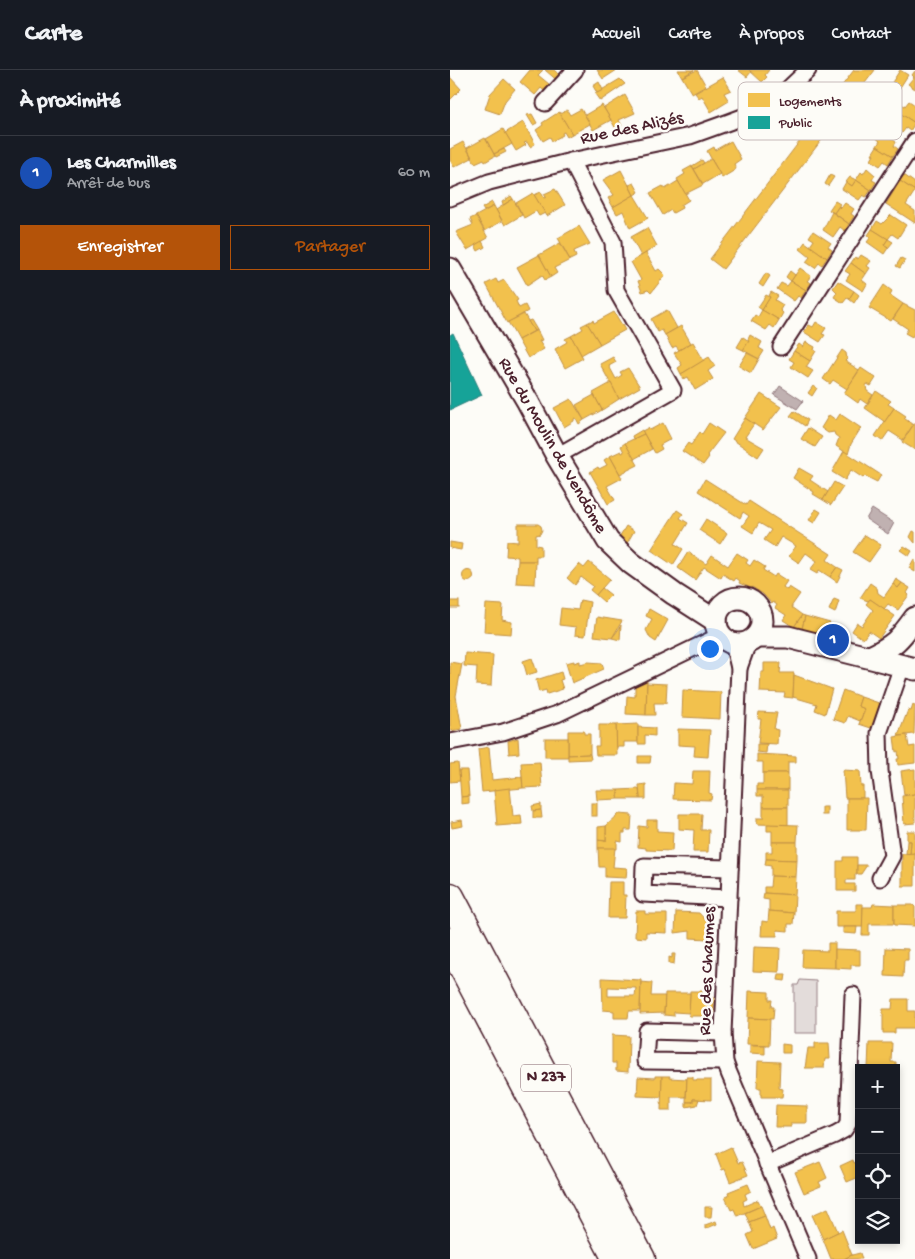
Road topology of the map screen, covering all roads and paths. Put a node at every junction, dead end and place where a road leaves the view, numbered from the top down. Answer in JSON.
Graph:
{"nodes":[{"id":1,"x":575,"y":70,"type":"edge"},
{"id":2,"x":808,"y":70,"type":"edge"},
{"id":3,"x":795,"y":82,"type":"edge"},
{"id":4,"x":545,"y":103,"type":"dead end"},
{"id":5,"x":738,"y":118,"type":"edge"},
{"id":6,"x":915,"y":142,"type":"edge"},
{"id":7,"x":572,"y":161,"type":"junction"},
{"id":8,"x":450,"y":198,"type":"edge"},
{"id":9,"x":450,"y":269,"type":"edge"},
{"id":10,"x":781,"y":347,"type":"dead end"},
{"id":11,"x":557,"y":456,"type":"junction"},
{"id":12,"x":912,"y":622,"type":"edge"},
{"id":13,"x":737,"y":629,"type":"junction"},
{"id":14,"x":870,"y":657,"type":"junction"},
{"id":15,"x":909,"y":668,"type":"edge"},
{"id":16,"x":450,"y":742,"type":"edge"},
{"id":17,"x":730,"y":868,"type":"junction"},
{"id":18,"x":880,"y":878,"type":"dead end"},
{"id":19,"x":450,"y":897,"type":"edge"},
{"id":20,"x":729,"y":898,"type":"junction"},
{"id":21,"x":450,"y":942,"type":"edge"},
{"id":22,"x":853,"y":995,"type":"dead end"},
{"id":23,"x":724,"y":1034,"type":"junction"},
{"id":24,"x":726,"y":1062,"type":"junction"},
{"id":25,"x":767,"y":1164,"type":"junction"},
{"id":26,"x":617,"y":1259,"type":"edge"},
{"id":27,"x":641,"y":1259,"type":"edge"},
{"id":28,"x":808,"y":1259,"type":"edge"}],
"edges":[{"from":1,"to":4,"type":"street"},
{"from":2,"to":3,"type":"street","name":"Rue des Alizés"},
{"from":5,"to":7,"type":"street","name":"Rue des Alizés"},
{"from":6,"to":10,"type":"street"},
{"from":7,"to":8,"type":"street","name":"Rue des Alizés"},
{"from":7,"to":11,"type":"street"},
{"from":9,"to":11,"type":"street","name":"Rue du Moulin de Vendôme"},
{"from":11,"to":13,"type":"street","name":"Rue du Moulin de Vendôme"},
{"from":12,"to":14,"type":"street"},
{"from":12,"to":15,"type":"street"},
{"from":13,"to":14,"type":"street"},
{"from":13,"to":16,"type":"street"},
{"from":13,"to":17,"type":"street","name":"Rue des Chaumes"},
{"from":14,"to":15,"type":"street"},
{"from":15,"to":18,"type":"street"},
{"from":17,"to":20,"type":"street","name":"Rue des Chaumes"},
{"from":17,"to":20,"type":"street"},
{"from":19,"to":27,"type":"highway","number":"N 237"},
{"from":20,"to":23,"type":"street","name":"Rue des Chaumes"},
{"from":21,"to":26,"type":"highway","number":"N 237"},
{"from":22,"to":25,"type":"street"},
{"from":23,"to":24,"type":"street","name":"Rue des Chaumes"},
{"from":23,"to":24,"type":"street"},
{"from":24,"to":25,"type":"street","name":"Rue des Chaumes"},
{"from":25,"to":28,"type":"street","name":"Rue des Chaumes"}]}
